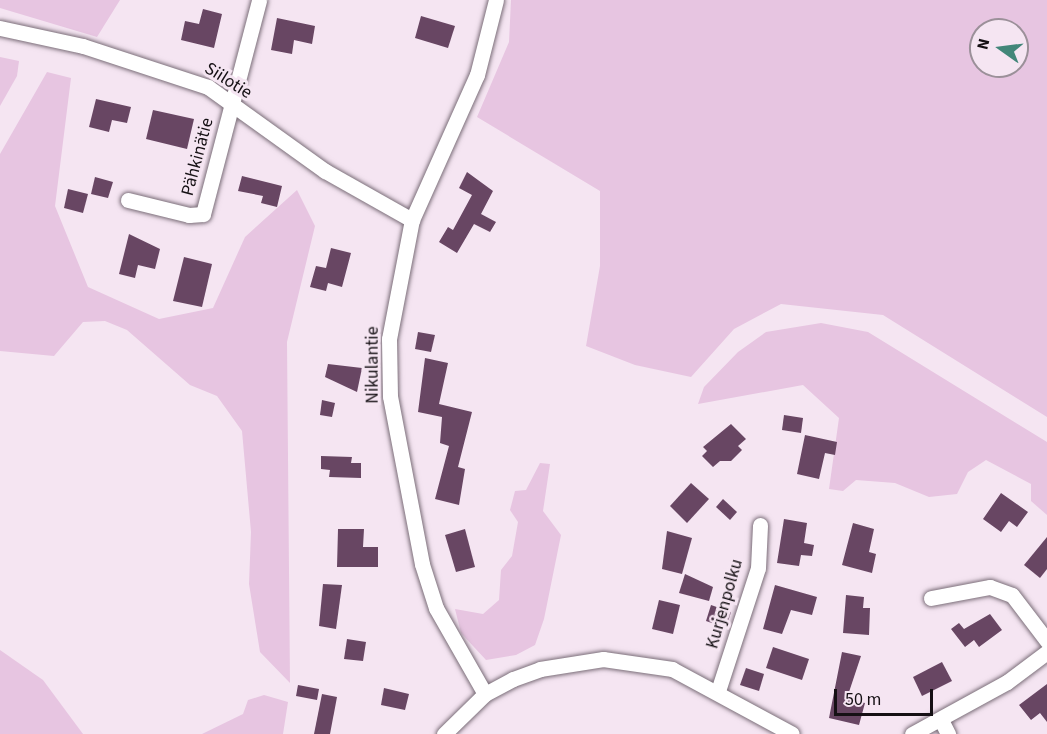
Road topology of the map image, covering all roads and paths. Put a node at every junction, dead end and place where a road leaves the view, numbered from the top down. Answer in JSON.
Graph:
{"nodes":[{"id":1,"x":259,"y":0,"type":"edge"},
{"id":2,"x":496,"y":0,"type":"edge"},
{"id":3,"x":0,"y":28,"type":"edge"},
{"id":4,"x":232,"y":105,"type":"junction"},
{"id":5,"x":128,"y":200,"type":"dead end"},
{"id":6,"x":412,"y":220,"type":"junction"},
{"id":7,"x":760,"y":525,"type":"dead end"},
{"id":8,"x":931,"y":598,"type":"dead end"},
{"id":9,"x":1047,"y":641,"type":"edge"},
{"id":10,"x":1047,"y":652,"type":"edge"},
{"id":11,"x":718,"y":692,"type":"junction"},
{"id":12,"x":485,"y":694,"type":"junction"},
{"id":13,"x":944,"y":727,"type":"edge"},
{"id":14,"x":444,"y":734,"type":"edge"},
{"id":15,"x":792,"y":734,"type":"edge"},
{"id":16,"x":912,"y":734,"type":"edge"}],
"edges":[{"from":1,"to":4,"type":"street"},
{"from":2,"to":6,"type":"street","name":"Nikulantie"},
{"from":3,"to":4,"type":"street","name":"Siilotie"},
{"from":4,"to":5,"type":"street","name":"Pähkinätie"},
{"from":4,"to":6,"type":"street","name":"Siilotie"},
{"from":6,"to":12,"type":"street","name":"Nikulantie"},
{"from":7,"to":11,"type":"street","name":"Kurjenpolku"},
{"from":8,"to":9,"type":"street"},
{"from":10,"to":13,"type":"street"},
{"from":11,"to":12,"type":"street"},
{"from":11,"to":15,"type":"street"},
{"from":12,"to":14,"type":"street"},
{"from":13,"to":16,"type":"street"}]}
